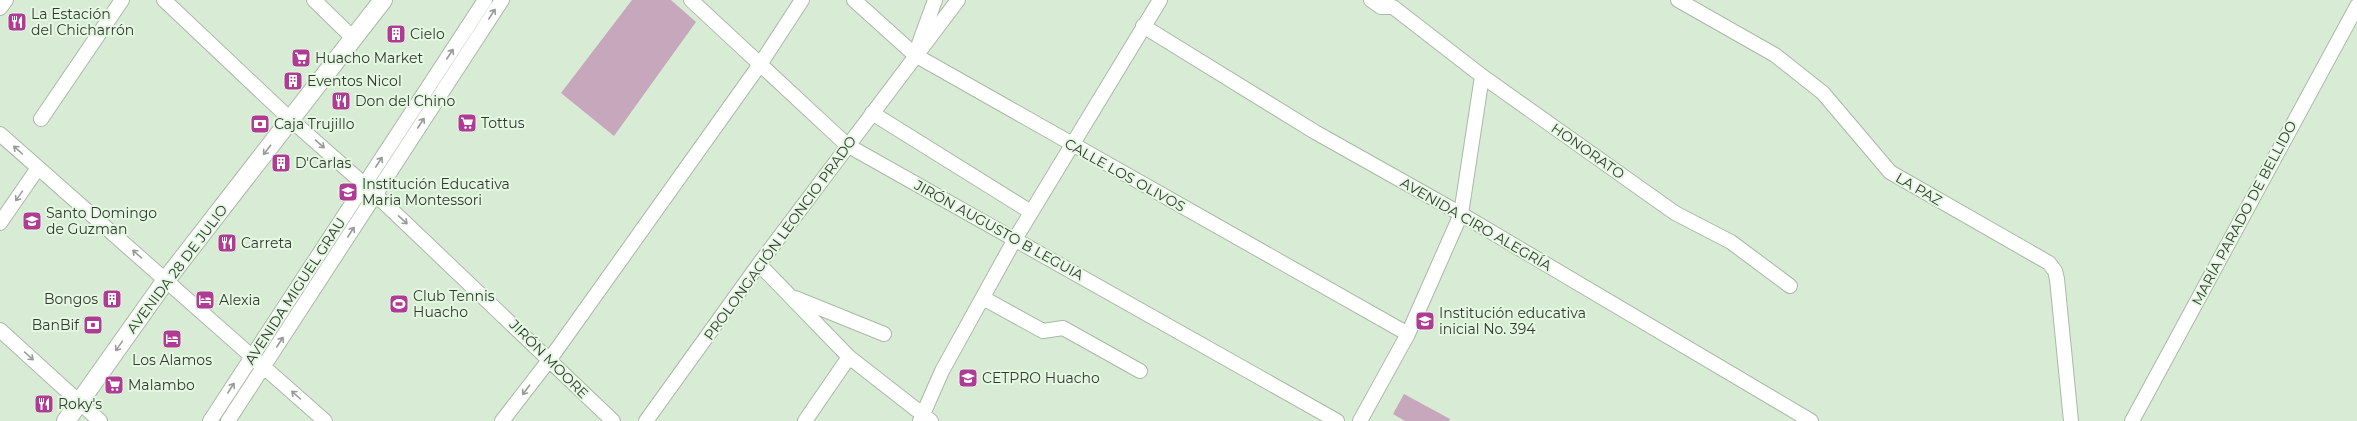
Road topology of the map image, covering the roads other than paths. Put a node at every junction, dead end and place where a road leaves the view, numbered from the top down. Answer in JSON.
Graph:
{"nodes":[{"id":1,"x":6,"y":0,"type":"edge"},
{"id":2,"x":122,"y":0,"type":"edge"},
{"id":3,"x":164,"y":0,"type":"edge"},
{"id":4,"x":314,"y":0,"type":"edge"},
{"id":5,"x":383,"y":0,"type":"edge"},
{"id":6,"x":485,"y":0,"type":"edge"},
{"id":7,"x":502,"y":0,"type":"edge"},
{"id":8,"x":691,"y":0,"type":"edge"},
{"id":9,"x":802,"y":0,"type":"edge"},
{"id":10,"x":854,"y":0,"type":"edge"},
{"id":11,"x":935,"y":0,"type":"edge"},
{"id":12,"x":958,"y":0,"type":"edge"},
{"id":13,"x":966,"y":0,"type":"edge"},
{"id":14,"x":1160,"y":0,"type":"edge"},
{"id":15,"x":1371,"y":0,"type":"edge"},
{"id":16,"x":1678,"y":0,"type":"edge"},
{"id":17,"x":1396,"y":4,"type":"edge"},
{"id":18,"x":2357,"y":6,"type":"edge"},
{"id":19,"x":0,"y":8,"type":"edge"},
{"id":20,"x":1143,"y":26,"type":"junction"},
{"id":21,"x":353,"y":38,"type":"junction"},
{"id":22,"x":915,"y":55,"type":"junction"},
{"id":23,"x":761,"y":64,"type":"junction"},
{"id":24,"x":1482,"y":76,"type":"junction"},
{"id":25,"x":872,"y":113,"type":"junction"},
{"id":26,"x":41,"y":119,"type":"dead end"},
{"id":27,"x":290,"y":119,"type":"junction"},
{"id":28,"x":0,"y":134,"type":"edge"},
{"id":29,"x":1071,"y":144,"type":"junction"},
{"id":30,"x":847,"y":145,"type":"junction"},
{"id":31,"x":38,"y":168,"type":"junction"},
{"id":32,"x":364,"y":184,"type":"junction"},
{"id":33,"x":375,"y":194,"type":"junction"},
{"id":34,"x":1031,"y":212,"type":"junction"},
{"id":35,"x":1461,"y":214,"type":"junction"},
{"id":36,"x":0,"y":223,"type":"edge"},
{"id":37,"x":1015,"y":239,"type":"junction"},
{"id":38,"x":759,"y":264,"type":"junction"},
{"id":39,"x":166,"y":280,"type":"junction"},
{"id":40,"x":1790,"y":286,"type":"dead end"},
{"id":41,"x":791,"y":296,"type":"junction"},
{"id":42,"x":983,"y":298,"type":"junction"},
{"id":43,"x":0,"y":330,"type":"edge"},
{"id":44,"x":884,"y":334,"type":"dead end"},
{"id":45,"x":1408,"y":334,"type":"junction"},
{"id":46,"x":252,"y":356,"type":"junction"},
{"id":47,"x":849,"y":357,"type":"junction"},
{"id":48,"x":550,"y":359,"type":"junction"},
{"id":49,"x":264,"y":366,"type":"junction"},
{"id":50,"x":1140,"y":371,"type":"dead end"},
{"id":51,"x":80,"y":401,"type":"junction"},
{"id":52,"x":593,"y":403,"type":"junction"},
{"id":53,"x":925,"y":419,"type":"edge"},
{"id":54,"x":66,"y":421,"type":"edge"},
{"id":55,"x":100,"y":421,"type":"edge"},
{"id":56,"x":210,"y":421,"type":"edge"},
{"id":57,"x":228,"y":421,"type":"edge"},
{"id":58,"x":325,"y":421,"type":"edge"},
{"id":59,"x":502,"y":421,"type":"edge"},
{"id":60,"x":597,"y":421,"type":"edge"},
{"id":61,"x":613,"y":421,"type":"edge"},
{"id":62,"x":646,"y":421,"type":"edge"},
{"id":63,"x":805,"y":421,"type":"edge"},
{"id":64,"x":1336,"y":421,"type":"edge"},
{"id":65,"x":1360,"y":421,"type":"edge"},
{"id":66,"x":1811,"y":421,"type":"edge"},
{"id":67,"x":2071,"y":421,"type":"edge"},
{"id":68,"x":2132,"y":421,"type":"edge"}],
"edges":[{"from":1,"to":19,"type":"street"},
{"from":2,"to":26,"type":"street"},
{"from":3,"to":27,"type":"street","name":"JIRÓN MOORE"},
{"from":4,"to":21,"type":"street"},
{"from":5,"to":21,"type":"main road","name":"AVENIDA 28 DE JULIO"},
{"from":32,"to":6,"type":"street","name":"AVENIDA MIGUEL GRAU","one_way":true},
{"from":33,"to":7,"type":"street","name":"AVENIDA MIGUEL GRAU","one_way":true},
{"from":8,"to":23,"type":"street","name":"JIRÓN AUGUSTO B LEGUIA"},
{"from":9,"to":23,"type":"street"},
{"from":10,"to":22,"type":"street","name":"CALLE LOS OLIVOS"},
{"from":11,"to":22,"type":"street","name":"PROLONGACIÓN LEONCIO PRADO"},
{"from":12,"to":22,"type":"street","name":"PROLONGACIÓN LEONCIO PRADO"},
{"from":13,"to":22,"type":"street","name":"PROLONGACIÓN LEONCIO PRADO"},
{"from":14,"to":20,"type":"street"},
{"from":15,"to":17,"type":"street"},
{"from":16,"to":67,"type":"street","name":"LA PAZ"},
{"from":17,"to":24,"type":"street","name":"HONORATO"},
{"from":18,"to":68,"type":"street","name":"MARÍA PARADO DE BELLIDO"},
{"from":20,"to":29,"type":"street"},
{"from":20,"to":35,"type":"street","name":"AVENIDA CIRO ALEGRÍA"},
{"from":21,"to":27,"type":"main road","name":"AVENIDA 28 DE JULIO"},
{"from":22,"to":25,"type":"street","name":"PROLONGACIÓN LEONCIO PRADO"},
{"from":22,"to":29,"type":"street","name":"CALLE LOS OLIVOS"},
{"from":23,"to":30,"type":"street","name":"JIRÓN AUGUSTO B LEGUIA"},
{"from":23,"to":48,"type":"street"},
{"from":24,"to":35,"type":"street"},
{"from":24,"to":40,"type":"street","name":"HONORATO"},
{"from":25,"to":30,"type":"street","name":"PROLONGACIÓN LEONCIO PRADO"},
{"from":25,"to":34,"type":"street"},
{"from":27,"to":32,"type":"street","name":"JIRÓN MOORE","one_way":true},
{"from":27,"to":39,"type":"main road","name":"AVENIDA 28 DE JULIO","one_way":true},
{"from":31,"to":28,"type":"street","one_way":true},
{"from":29,"to":34,"type":"street"},
{"from":29,"to":45,"type":"street","name":"CALLE LOS OLIVOS"},
{"from":30,"to":37,"type":"street","name":"JIRÓN AUGUSTO B LEGUIA"},
{"from":30,"to":38,"type":"street","name":"PROLONGACIÓN LEONCIO PRADO"},
{"from":31,"to":36,"type":"street","one_way":true},
{"from":39,"to":31,"type":"street","one_way":true},
{"from":32,"to":33,"type":"street","name":"JIRÓN MOORE"},
{"from":32,"to":46,"type":"street","name":"AVENIDA MIGUEL GRAU"},
{"from":33,"to":48,"type":"street","name":"JIRÓN MOORE","one_way":true},
{"from":49,"to":33,"type":"street","name":"AVENIDA MIGUEL GRAU","one_way":true},
{"from":34,"to":37,"type":"street"},
{"from":35,"to":45,"type":"street"},
{"from":35,"to":66,"type":"street","name":"AVENIDA CIRO ALEGRÍA"},
{"from":37,"to":42,"type":"street"},
{"from":37,"to":64,"type":"street","name":"JIRÓN AUGUSTO B LEGUIA"},
{"from":38,"to":41,"type":"street"},
{"from":38,"to":62,"type":"street","name":"PROLONGACIÓN LEONCIO PRADO"},
{"from":39,"to":46,"type":"street"},
{"from":39,"to":51,"type":"main road","name":"AVENIDA 28 DE JULIO","one_way":true},
{"from":41,"to":44,"type":"street"},
{"from":41,"to":47,"type":"street"},
{"from":42,"to":50,"type":"street"},
{"from":42,"to":53,"type":"street"},
{"from":43,"to":51,"type":"street","one_way":true},
{"from":45,"to":65,"type":"street"},
{"from":46,"to":49,"type":"street"},
{"from":56,"to":46,"type":"street","name":"AVENIDA MIGUEL GRAU","one_way":true},
{"from":47,"to":53,"type":"street"},
{"from":47,"to":63,"type":"street"},
{"from":48,"to":52,"type":"street","name":"JIRÓN MOORE"},
{"from":48,"to":59,"type":"street","one_way":true},
{"from":49,"to":57,"type":"street","name":"AVENIDA MIGUEL GRAU"},
{"from":58,"to":49,"type":"street","one_way":true},
{"from":51,"to":54,"type":"main road","name":"AVENIDA 28 DE JULIO"},
{"from":51,"to":55,"type":"street"},
{"from":52,"to":60,"type":"street"},
{"from":52,"to":61,"type":"street","name":"JIRÓN MOORE"}]}
